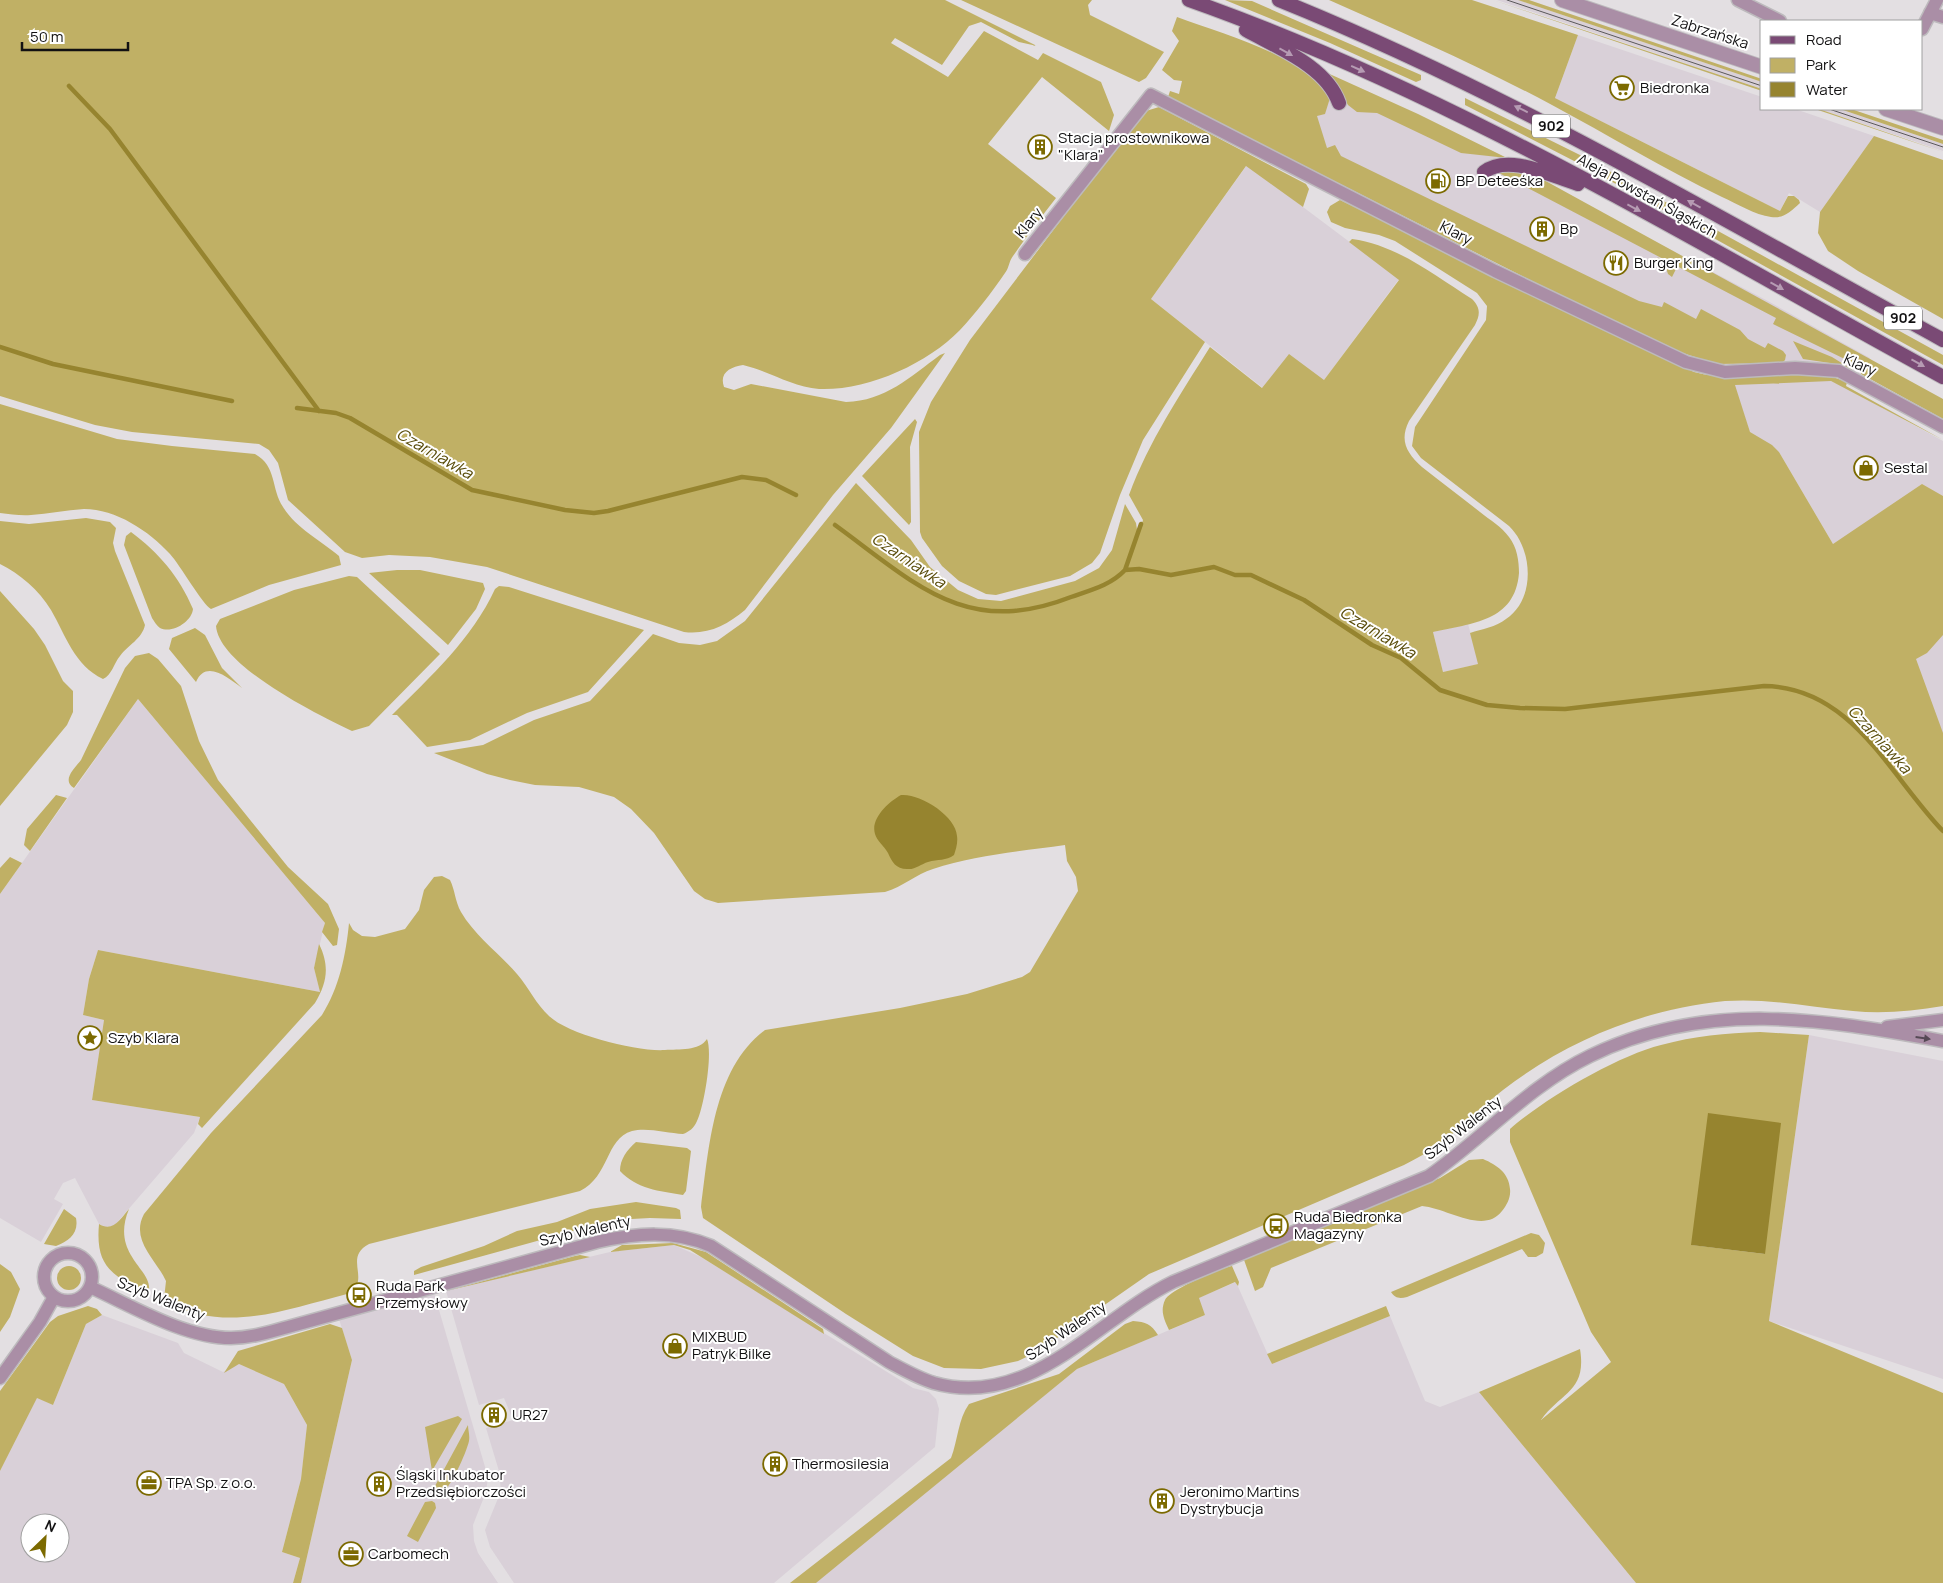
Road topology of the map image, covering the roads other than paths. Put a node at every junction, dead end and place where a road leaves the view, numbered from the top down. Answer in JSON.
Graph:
{"nodes":[{"id":1,"x":1279,"y":0,"type":"edge"},
{"id":2,"x":1562,"y":0,"type":"edge"},
{"id":3,"x":1738,"y":0,"type":"edge"},
{"id":4,"x":1937,"y":0,"type":"edge"},
{"id":5,"x":1193,"y":2,"type":"edge"},
{"id":6,"x":1592,"y":6,"type":"edge"},
{"id":7,"x":1930,"y":13,"type":"junction"},
{"id":8,"x":1943,"y":17,"type":"edge"},
{"id":9,"x":1778,"y":20,"type":"edge"},
{"id":10,"x":1923,"y":27,"type":"edge"},
{"id":11,"x":1760,"y":66,"type":"edge"},
{"id":12,"x":1339,"y":103,"type":"dead end"},
{"id":13,"x":1889,"y":110,"type":"edge"},
{"id":14,"x":1943,"y":128,"type":"edge"},
{"id":15,"x":1484,"y":172,"type":"dead end"},
{"id":16,"x":1611,"y":195,"type":"junction"},
{"id":17,"x":1025,"y":254,"type":"dead end"},
{"id":18,"x":1943,"y":340,"type":"edge"},
{"id":19,"x":1943,"y":377,"type":"edge"},
{"id":20,"x":1943,"y":427,"type":"edge"},
{"id":21,"x":1943,"y":1020,"type":"edge"},
{"id":22,"x":1869,"y":1029,"type":"junction"},
{"id":23,"x":1943,"y":1041,"type":"edge"},
{"id":24,"x":90,"y":1287,"type":"junction"},
{"id":25,"x":54,"y":1297,"type":"junction"},
{"id":26,"x":0,"y":1378,"type":"edge"}],
"edges":[{"from":18,"to":1,"type":"main road","name":"Aleja Powstań Śląskich","number":"902","one_way":true},
{"from":2,"to":6,"type":"street","name":"Zabrzańska"},
{"from":3,"to":9,"type":"street"},
{"from":4,"to":7,"type":"street"},
{"from":5,"to":12,"type":"main road","one_way":true},
{"from":5,"to":16,"type":"main road","name":"Aleja Powstań Śląskich","number":"902","one_way":true},
{"from":6,"to":11,"type":"street","name":"Zabrzańska"},
{"from":7,"to":8,"type":"street"},
{"from":7,"to":10,"type":"street"},
{"from":13,"to":14,"type":"street"},
{"from":15,"to":16,"type":"main road"},
{"from":16,"to":19,"type":"main road","name":"Aleja Powstań Śląskich","number":"902","one_way":true},
{"from":17,"to":20,"type":"street","name":"Klary"},
{"from":21,"to":22,"type":"street","name":"Szyb Walenty"},
{"from":22,"to":23,"type":"street","name":"Szyb Walenty","one_way":true},
{"from":22,"to":24,"type":"street","name":"Szyb Walenty"},
{"from":24,"to":25,"type":"street"},
{"from":24,"to":25,"type":"street"},
{"from":25,"to":26,"type":"street"}]}
